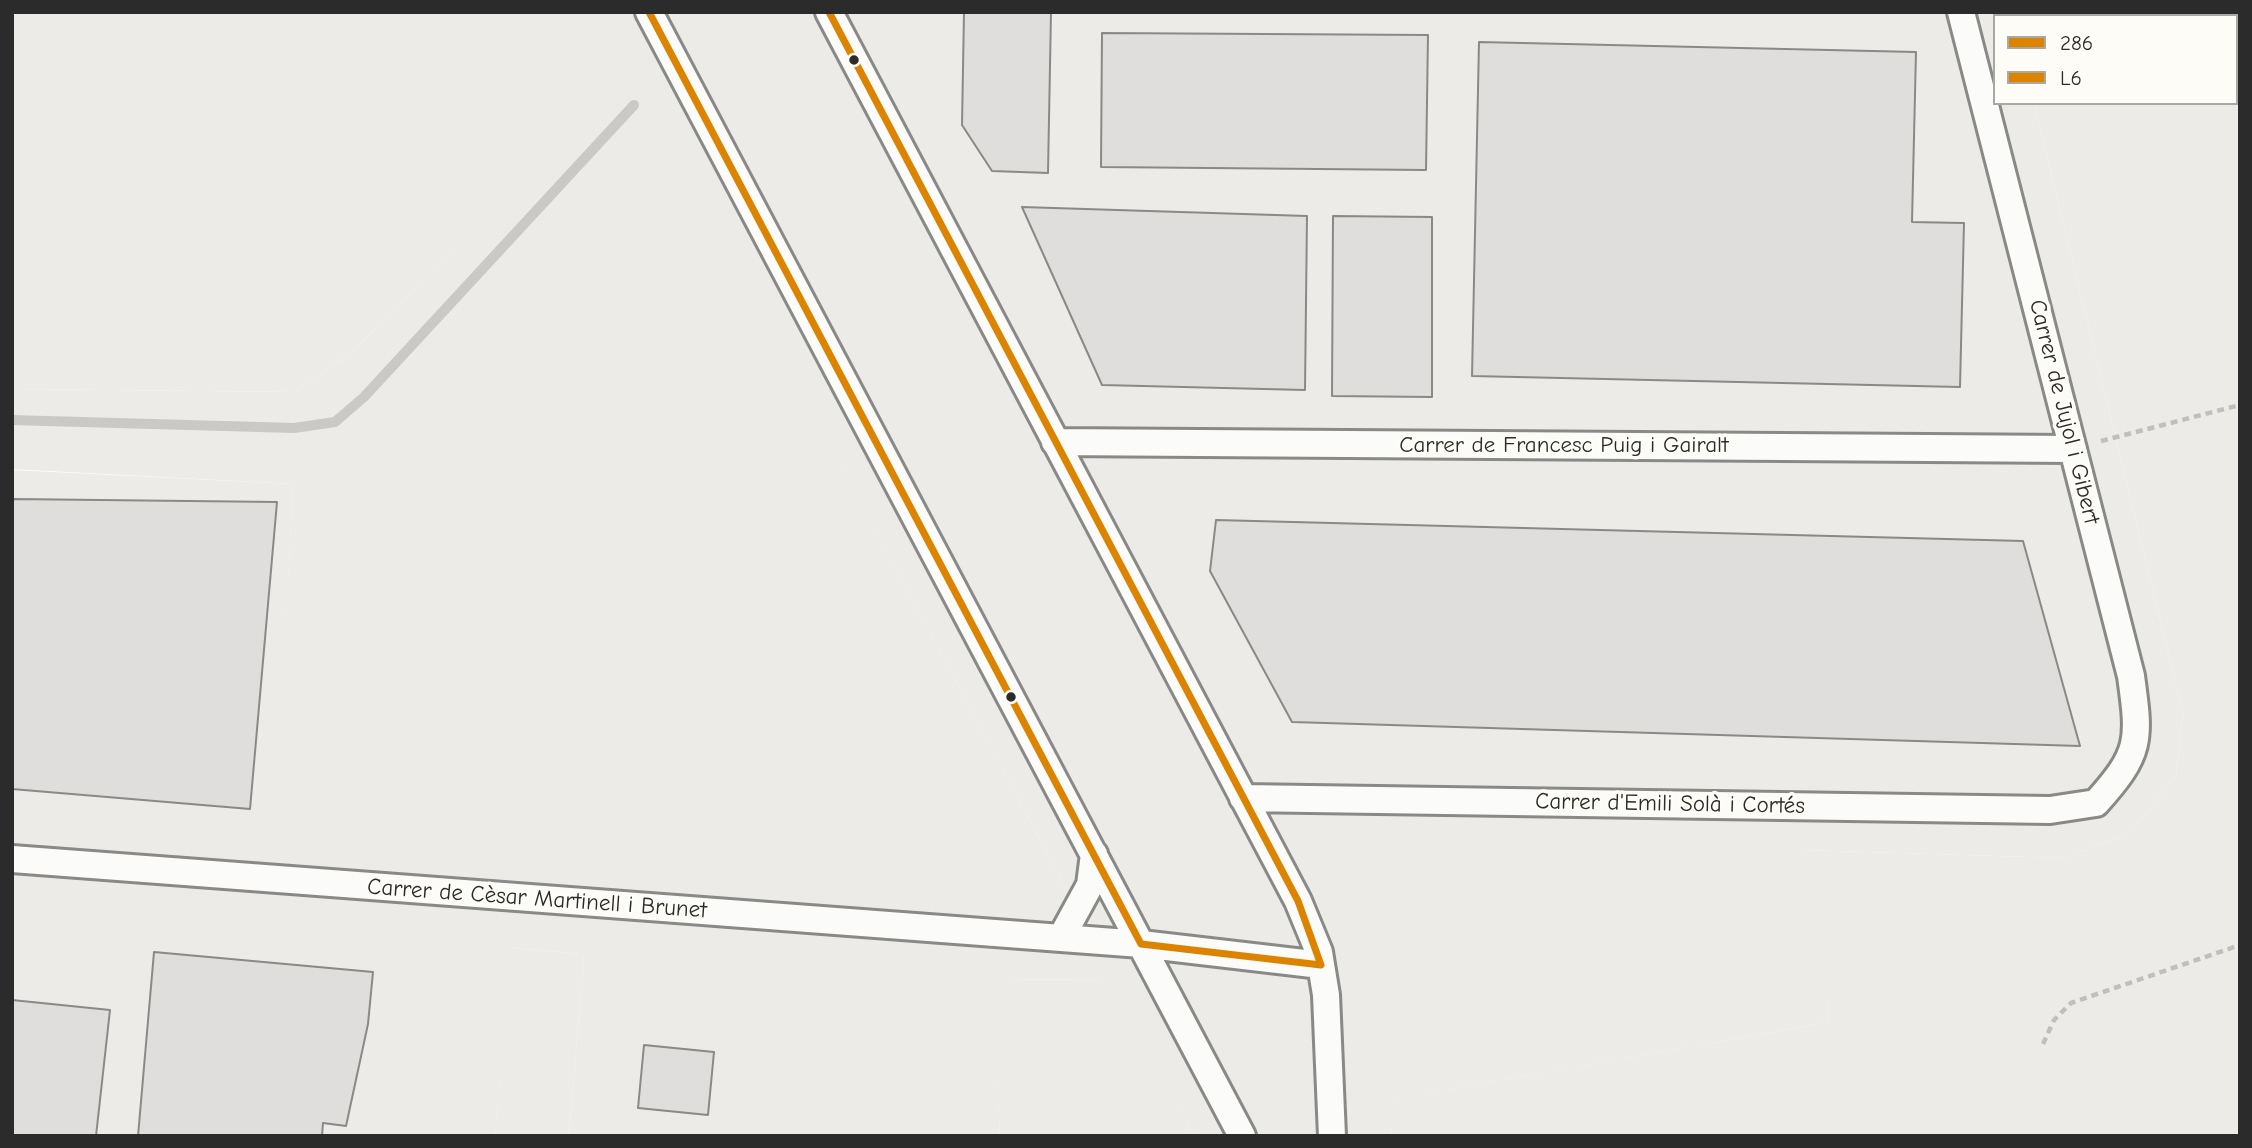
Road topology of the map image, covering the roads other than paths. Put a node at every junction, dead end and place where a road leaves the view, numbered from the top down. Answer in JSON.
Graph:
{"nodes":[{"id":1,"x":649,"y":12,"type":"edge"},
{"id":2,"x":829,"y":12,"type":"edge"},
{"id":3,"x":1961,"y":12,"type":"edge"},
{"id":4,"x":1055,"y":442,"type":"junction"},
{"id":5,"x":2073,"y":449,"type":"junction"},
{"id":6,"x":1243,"y":798,"type":"junction"},
{"id":7,"x":2096,"y":803,"type":"joint"},
{"id":8,"x":1094,"y":854,"type":"junction"},
{"id":9,"x":12,"y":859,"type":"edge"},
{"id":10,"x":1061,"y":938,"type":"junction"},
{"id":11,"x":1141,"y":944,"type":"junction"},
{"id":12,"x":1321,"y":965,"type":"junction"},
{"id":13,"x":1242,"y":1136,"type":"edge"},
{"id":14,"x":1332,"y":1136,"type":"edge"}],
"edges":[{"from":1,"to":8,"type":"street"},
{"from":2,"to":4,"type":"street"},
{"from":3,"to":5,"type":"street","name":"Carrer de Jujol i Gibert"},
{"from":4,"to":5,"type":"street","name":"Carrer de Francesc Puig i Gairalt"},
{"from":4,"to":6,"type":"street"},
{"from":5,"to":7,"type":"street","name":"Carrer de Jujol i Gibert"},
{"from":6,"to":7,"type":"street","name":"Carrer d'Emili Solà i Cortés"},
{"from":6,"to":12,"type":"street"},
{"from":8,"to":10,"type":"street"},
{"from":8,"to":11,"type":"street"},
{"from":9,"to":10,"type":"street","name":"Carrer de Cèsar Martinell i Brunet"},
{"from":10,"to":11,"type":"street","name":"Carrer de Cèsar Martinell i Brunet"},
{"from":11,"to":12,"type":"street","name":"Carrer de Cèsar Martinell i Brunet"},
{"from":11,"to":13,"type":"street"},
{"from":12,"to":14,"type":"street"}]}
